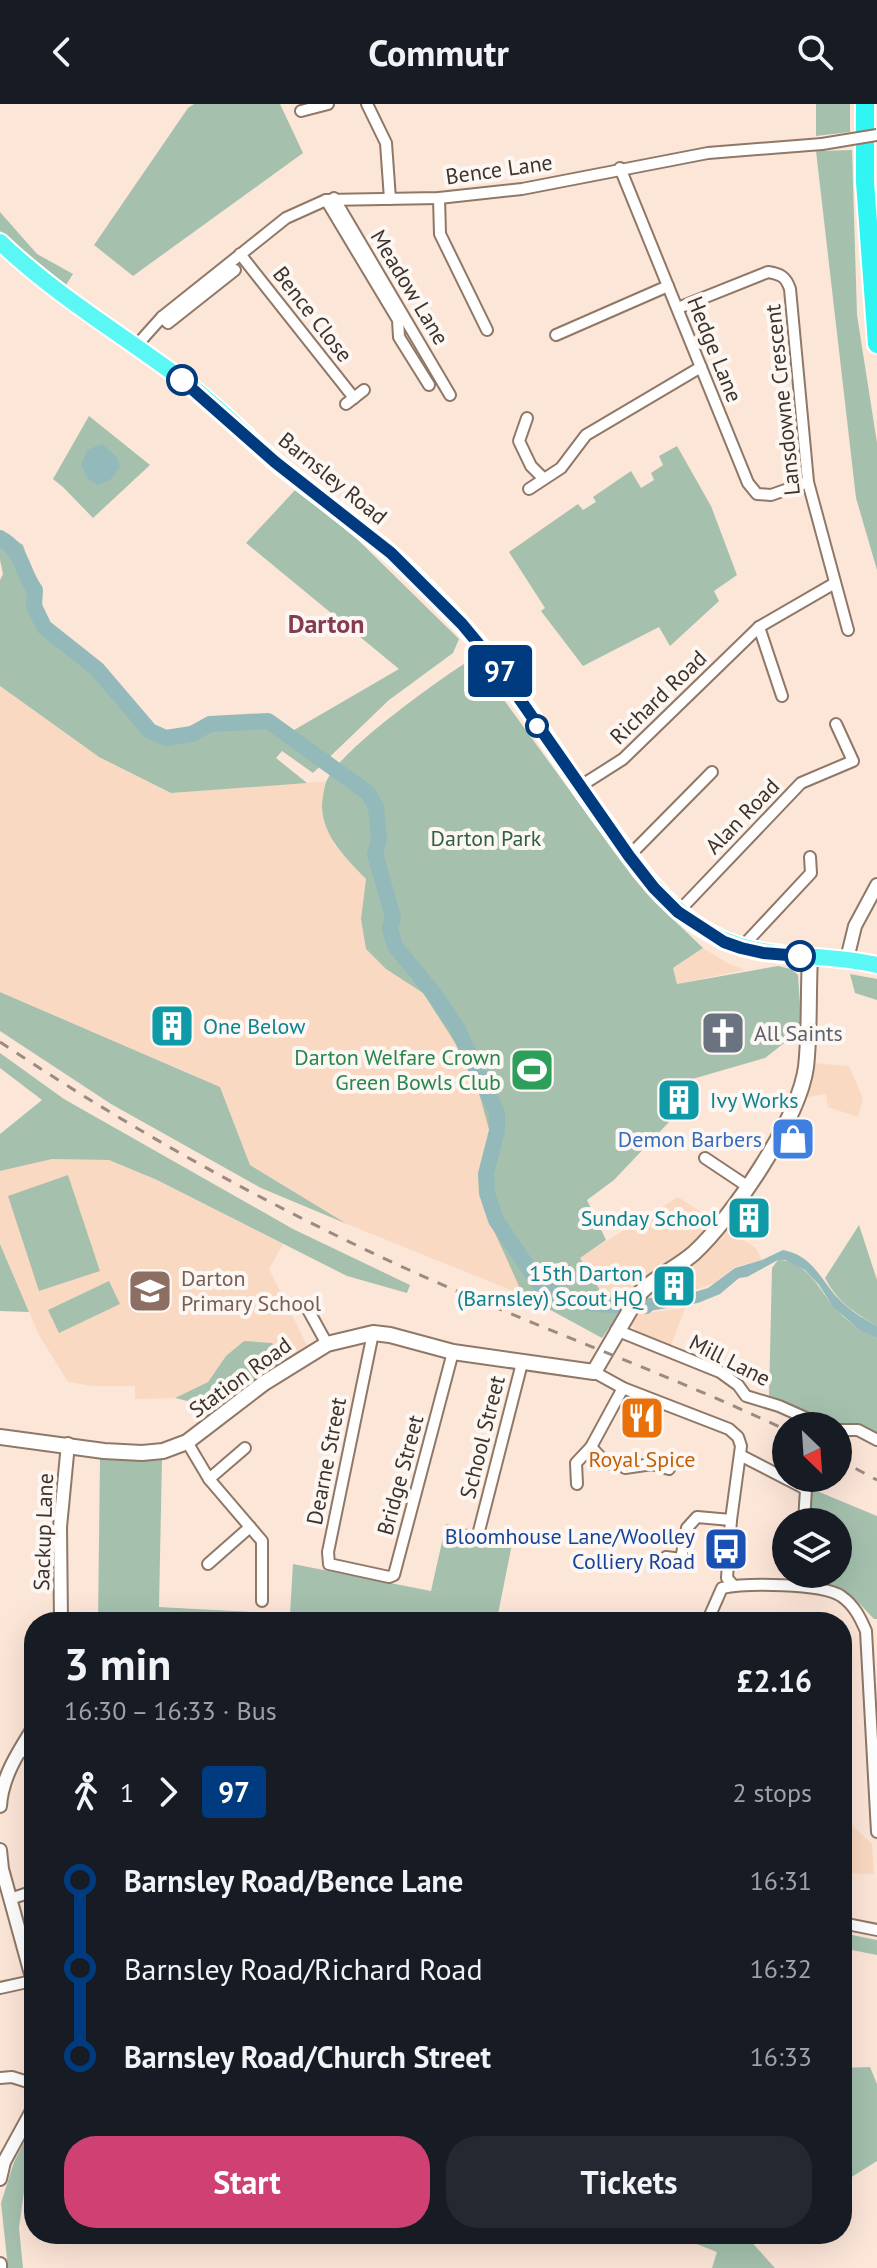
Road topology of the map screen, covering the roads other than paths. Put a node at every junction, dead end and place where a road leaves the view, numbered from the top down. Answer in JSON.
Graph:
{"nodes":[{"id":1,"x":328,"y":104,"type":"edge"},
{"id":2,"x":367,"y":104,"type":"edge"},
{"id":3,"x":865,"y":104,"type":"edge"},
{"id":4,"x":301,"y":111,"type":"dead end"},
{"id":5,"x":877,"y":135,"type":"edge"},
{"id":6,"x":620,"y":168,"type":"junction"},
{"id":7,"x":439,"y":198,"type":"junction"},
{"id":8,"x":330,"y":199,"type":"junction"},
{"id":9,"x":390,"y":199,"type":"junction"},
{"id":10,"x":0,"y":242,"type":"edge"},
{"id":11,"x":240,"y":254,"type":"junction"},
{"id":12,"x":235,"y":270,"type":"dead end"},
{"id":13,"x":668,"y":286,"type":"junction"},
{"id":14,"x":678,"y":308,"type":"junction"},
{"id":15,"x":162,"y":317,"type":"junction"},
{"id":16,"x":487,"y":330,"type":"dead end"},
{"id":17,"x":556,"y":335,"type":"dead end"},
{"id":18,"x":877,"y":344,"type":"edge"},
{"id":19,"x":136,"y":346,"type":"junction"},
{"id":20,"x":701,"y":367,"type":"junction"},
{"id":21,"x":429,"y":385,"type":"dead end"},
{"id":22,"x":364,"y":390,"type":"dead end"},
{"id":23,"x":450,"y":395,"type":"dead end"},
{"id":24,"x":527,"y":418,"type":"dead end"},
{"id":25,"x":543,"y":478,"type":"junction"},
{"id":26,"x":808,"y":482,"type":"junction"},
{"id":27,"x":529,"y":489,"type":"dead end"},
{"id":28,"x":835,"y":583,"type":"junction"},
{"id":29,"x":759,"y":627,"type":"junction"},
{"id":30,"x":848,"y":630,"type":"dead end"},
{"id":31,"x":782,"y":696,"type":"dead end"},
{"id":32,"x":836,"y":724,"type":"dead end"},
{"id":33,"x":712,"y":772,"type":"dead end"},
{"id":34,"x":579,"y":787,"type":"junction"},
{"id":35,"x":629,"y":856,"type":"junction"},
{"id":36,"x":810,"y":857,"type":"dead end"},
{"id":37,"x":877,"y":885,"type":"edge"},
{"id":38,"x":678,"y":912,"type":"junction"},
{"id":39,"x":741,"y":948,"type":"junction"},
{"id":40,"x":810,"y":957,"type":"junction"},
{"id":41,"x":847,"y":959,"type":"junction"},
{"id":42,"x":877,"y":965,"type":"edge"},
{"id":43,"x":705,"y":1158,"type":"dead end"},
{"id":44,"x":747,"y":1186,"type":"junction"},
{"id":45,"x":306,"y":1306,"type":"dead end"},
{"id":46,"x":616,"y":1330,"type":"junction"},
{"id":47,"x":373,"y":1333,"type":"junction"},
{"id":48,"x":327,"y":1344,"type":"junction"},
{"id":49,"x":453,"y":1352,"type":"junction"},
{"id":50,"x":522,"y":1363,"type":"junction"},
{"id":51,"x":594,"y":1372,"type":"junction"},
{"id":52,"x":623,"y":1388,"type":"junction"},
{"id":53,"x":792,"y":1412,"type":"edge"},
{"id":54,"x":852,"y":1430,"type":"edge"},
{"id":55,"x":0,"y":1437,"type":"edge"},
{"id":56,"x":877,"y":1440,"type":"edge"},
{"id":57,"x":187,"y":1442,"type":"junction"},
{"id":58,"x":68,"y":1444,"type":"junction"},
{"id":59,"x":591,"y":1447,"type":"junction"},
{"id":60,"x":245,"y":1448,"type":"dead end"},
{"id":61,"x":740,"y":1455,"type":"junction"},
{"id":62,"x":611,"y":1464,"type":"dead end"},
{"id":63,"x":625,"y":1468,"type":"dead end"},
{"id":64,"x":669,"y":1469,"type":"dead end"},
{"id":65,"x":209,"y":1479,"type":"junction"},
{"id":66,"x":577,"y":1484,"type":"dead end"},
{"id":67,"x":805,"y":1508,"type":"edge"},
{"id":68,"x":467,"y":1517,"type":"dead end"},
{"id":69,"x":731,"y":1520,"type":"junction"},
{"id":70,"x":250,"y":1527,"type":"junction"},
{"id":71,"x":666,"y":1557,"type":"dead end"},
{"id":72,"x":208,"y":1564,"type":"dead end"},
{"id":73,"x":362,"y":1570,"type":"joint"},
{"id":74,"x":733,"y":1585,"type":"junction"},
{"id":75,"x":262,"y":1601,"type":"dead end"},
{"id":76,"x":61,"y":1612,"type":"edge"},
{"id":77,"x":711,"y":1612,"type":"edge"},
{"id":78,"x":24,"y":1743,"type":"edge"},
{"id":79,"x":20,"y":1750,"type":"junction"},
{"id":80,"x":24,"y":1752,"type":"edge"},
{"id":81,"x":0,"y":1806,"type":"edge"},
{"id":82,"x":877,"y":1832,"type":"edge"},
{"id":83,"x":0,"y":1852,"type":"edge"},
{"id":84,"x":24,"y":1894,"type":"edge"},
{"id":85,"x":10,"y":1899,"type":"junction"},
{"id":86,"x":852,"y":1925,"type":"edge"},
{"id":87,"x":877,"y":1930,"type":"edge"},
{"id":88,"x":24,"y":1950,"type":"edge"},
{"id":89,"x":24,"y":1984,"type":"edge"},
{"id":90,"x":0,"y":1988,"type":"edge"},
{"id":91,"x":0,"y":2078,"type":"edge"},
{"id":92,"x":24,"y":2081,"type":"edge"},
{"id":93,"x":24,"y":2125,"type":"edge"},
{"id":94,"x":0,"y":2179,"type":"edge"}],
"edges":[{"from":1,"to":4,"type":"street"},
{"from":2,"to":9,"type":"street"},
{"from":3,"to":18,"type":"highway"},
{"from":5,"to":6,"type":"street","name":"Bence Lane","bridge":true},
{"from":6,"to":7,"type":"street","name":"Bence Lane"},
{"from":6,"to":13,"type":"street","name":"Hedge Lane"},
{"from":7,"to":9,"type":"street","name":"Bence Lane"},
{"from":7,"to":16,"type":"street"},
{"from":8,"to":9,"type":"street","name":"Bence Lane"},
{"from":8,"to":11,"type":"street","name":"Bence Lane"},
{"from":8,"to":21,"type":"street","name":"Meadow Lane"},
{"from":8,"to":23,"type":"street","name":"Meadow Lane"},
{"from":10,"to":19,"type":"highway","name":"Barnsley Road"},
{"from":11,"to":15,"type":"street","name":"Bence Lane"},
{"from":11,"to":22,"type":"street","name":"Bence Close"},
{"from":12,"to":15,"type":"street","name":"Bence Lane"},
{"from":13,"to":14,"type":"street","name":"Hedge Lane"},
{"from":13,"to":17,"type":"street"},
{"from":14,"to":20,"type":"street","name":"Hedge Lane"},
{"from":14,"to":26,"type":"street","name":"Lansdowne Crescent"},
{"from":15,"to":19,"type":"street","name":"Bence Lane"},
{"from":19,"to":34,"type":"highway","name":"Barnsley Road"},
{"from":20,"to":25,"type":"street"},
{"from":20,"to":26,"type":"street","name":"Hedge Lane"},
{"from":24,"to":25,"type":"street"},
{"from":25,"to":27,"type":"street"},
{"from":26,"to":28,"type":"street","name":"Lansdowne Crescent"},
{"from":28,"to":29,"type":"street","name":"Richard Road"},
{"from":28,"to":30,"type":"street","name":"Lansdowne Crescent"},
{"from":29,"to":31,"type":"street"},
{"from":29,"to":34,"type":"street","name":"Richard Road"},
{"from":32,"to":38,"type":"street","name":"Alan Road"},
{"from":33,"to":35,"type":"street"},
{"from":34,"to":35,"type":"highway","name":"Barnsley Road"},
{"from":35,"to":38,"type":"highway","name":"Barnsley Road"},
{"from":36,"to":39,"type":"street"},
{"from":37,"to":41,"type":"street"},
{"from":38,"to":39,"type":"highway","name":"Barnsley Road"},
{"from":39,"to":40,"type":"highway","name":"Barnsley Road"},
{"from":40,"to":41,"type":"highway","name":"Barnsley Road"},
{"from":40,"to":44,"type":"main road"},
{"from":41,"to":42,"type":"highway","name":"Barnsley Road"},
{"from":43,"to":44,"type":"street"},
{"from":44,"to":46,"type":"main road"},
{"from":45,"to":48,"type":"street"},
{"from":46,"to":51,"type":"main road"},
{"from":46,"to":53,"type":"street","name":"Mill Lane"},
{"from":47,"to":48,"type":"main road","name":"Station Road"},
{"from":47,"to":49,"type":"main road","name":"Station Road"},
{"from":47,"to":73,"type":"street","name":"Dearne Street"},
{"from":48,"to":57,"type":"main road","name":"Station Road"},
{"from":49,"to":50,"type":"main road","name":"Station Road"},
{"from":49,"to":73,"type":"street","name":"Bridge Street"},
{"from":50,"to":51,"type":"main road","name":"Station Road"},
{"from":50,"to":68,"type":"street","name":"School Street"},
{"from":51,"to":52,"type":"street","name":"Station Road"},
{"from":52,"to":59,"type":"street"},
{"from":52,"to":61,"type":"street","name":"Station Road"},
{"from":54,"to":56,"type":"street"},
{"from":55,"to":58,"type":"main road","name":"Station Road"},
{"from":57,"to":58,"type":"main road","name":"Station Road"},
{"from":57,"to":65,"type":"street"},
{"from":58,"to":76,"type":"street","name":"Sackup Lane"},
{"from":59,"to":62,"type":"street"},
{"from":59,"to":66,"type":"street"},
{"from":60,"to":65,"type":"street"},
{"from":61,"to":67,"type":"street"},
{"from":61,"to":69,"type":"street"},
{"from":63,"to":64,"type":"street"},
{"from":65,"to":70,"type":"street"},
{"from":69,"to":71,"type":"street"},
{"from":69,"to":74,"type":"street"},
{"from":70,"to":72,"type":"street"},
{"from":70,"to":75,"type":"street"},
{"from":74,"to":77,"type":"street"},
{"from":74,"to":82,"type":"street"},
{"from":78,"to":79,"type":"street"},
{"from":79,"to":80,"type":"street"},
{"from":79,"to":81,"type":"street"},
{"from":83,"to":85,"type":"street"},
{"from":84,"to":85,"type":"street"},
{"from":85,"to":88,"type":"street"},
{"from":86,"to":87,"type":"street"},
{"from":89,"to":90,"type":"street"},
{"from":91,"to":92,"type":"street"},
{"from":93,"to":94,"type":"street"}]}
